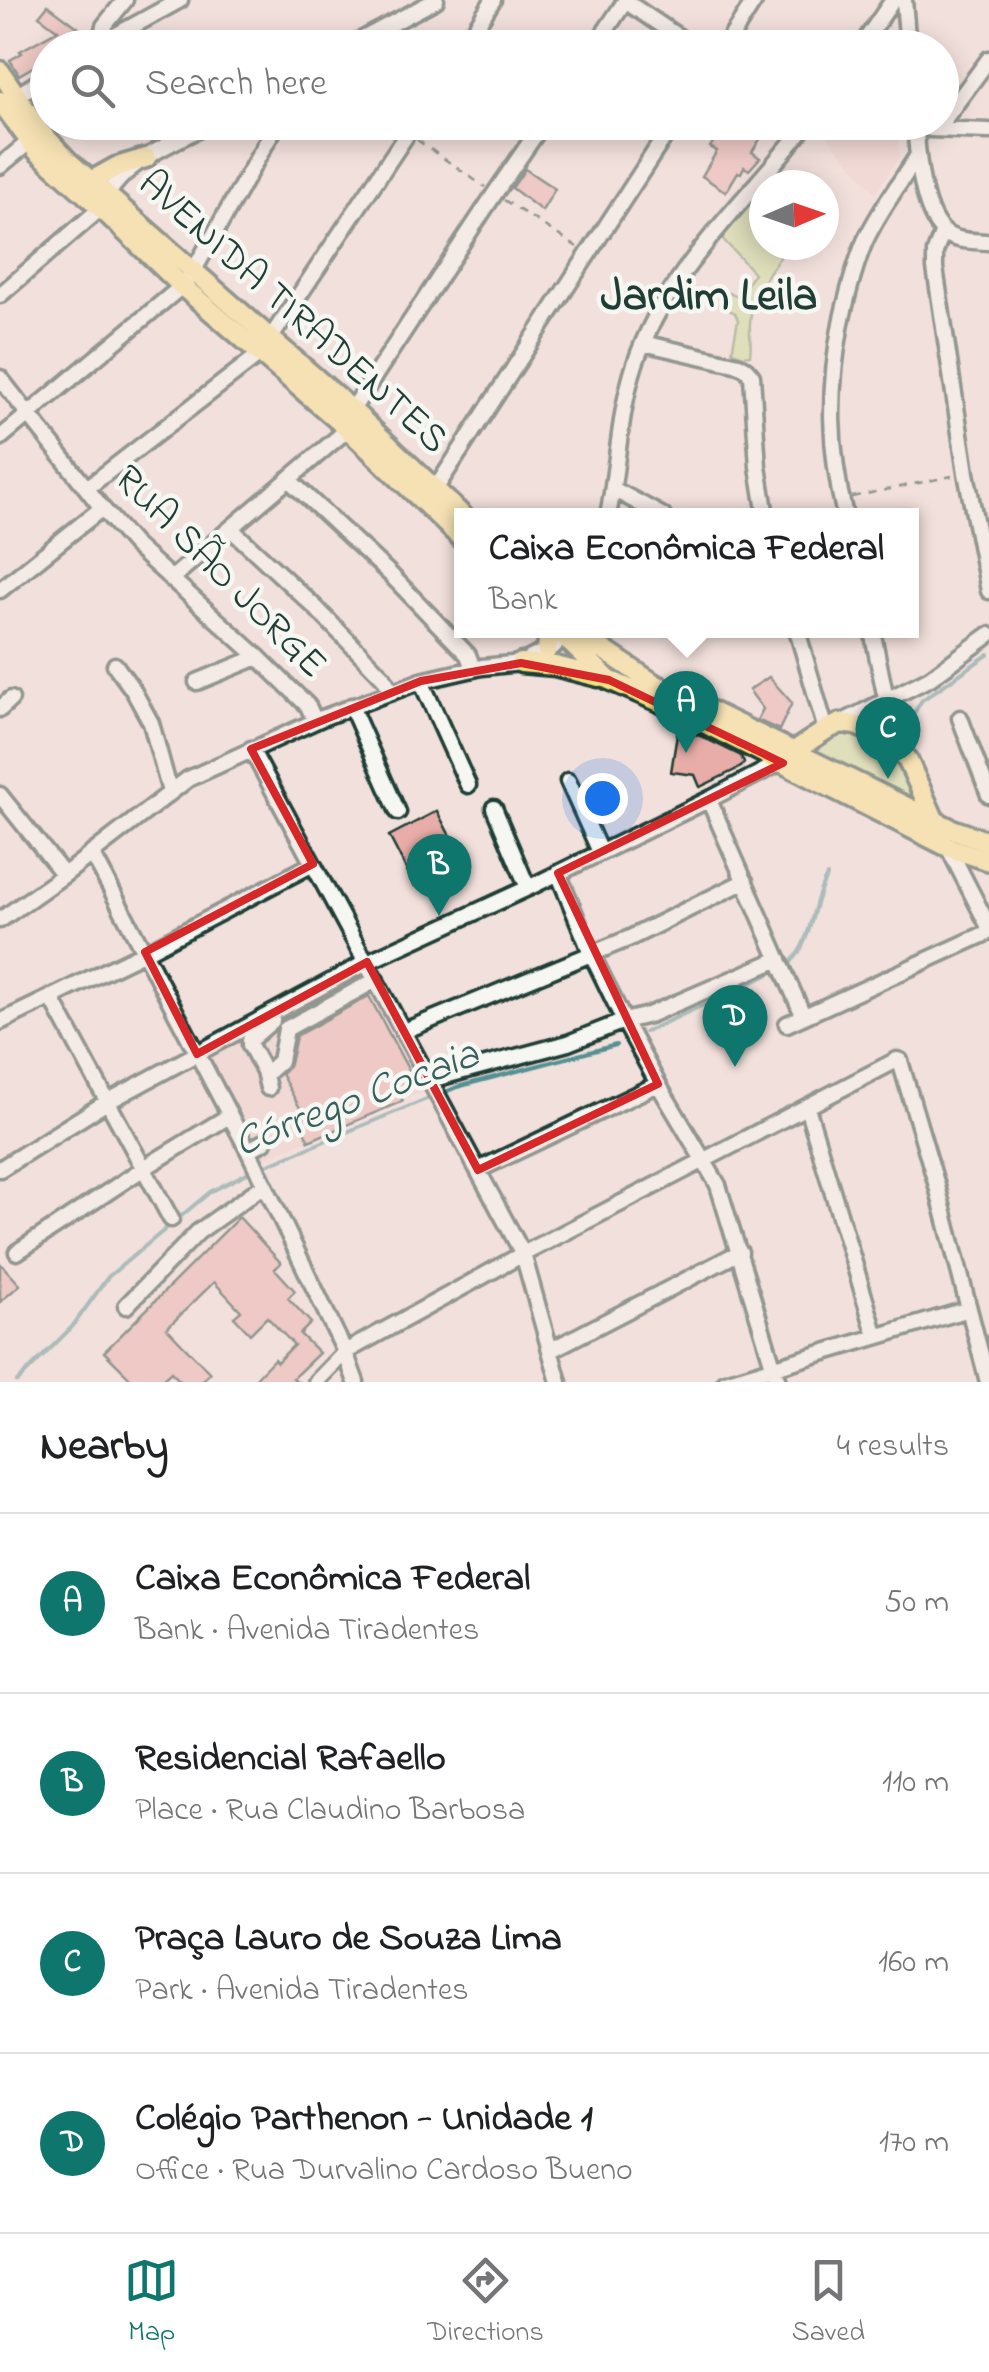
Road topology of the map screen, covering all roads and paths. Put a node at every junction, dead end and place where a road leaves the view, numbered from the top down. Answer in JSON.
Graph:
{"nodes":[{"id":1,"x":180,"y":0,"type":"edge"},
{"id":2,"x":436,"y":0,"type":"edge"},
{"id":3,"x":755,"y":0,"type":"edge"},
{"id":4,"x":893,"y":0,"type":"edge"},
{"id":5,"x":904,"y":0,"type":"edge"},
{"id":6,"x":124,"y":1,"type":"edge"},
{"id":7,"x":626,"y":1,"type":"edge"},
{"id":8,"x":488,"y":4,"type":"edge"},
{"id":9,"x":127,"y":29,"type":"joint"},
{"id":10,"x":102,"y":30,"type":"edge"},
{"id":11,"x":380,"y":30,"type":"edge"},
{"id":12,"x":473,"y":30,"type":"edge"},
{"id":13,"x":606,"y":30,"type":"edge"},
{"id":14,"x":669,"y":30,"type":"edge"},
{"id":15,"x":736,"y":30,"type":"edge"},
{"id":16,"x":872,"y":30,"type":"edge"},
{"id":17,"x":906,"y":30,"type":"edge"},
{"id":18,"x":989,"y":58,"type":"edge"},
{"id":19,"x":0,"y":70,"type":"edge"},
{"id":20,"x":30,"y":87,"type":"edge"},
{"id":21,"x":959,"y":100,"type":"edge"},
{"id":22,"x":6,"y":101,"type":"edge"},
{"id":23,"x":30,"y":124,"type":"edge"},
{"id":24,"x":959,"y":130,"type":"edge"},
{"id":25,"x":989,"y":131,"type":"edge"},
{"id":26,"x":46,"y":140,"type":"edge"},
{"id":27,"x":180,"y":140,"type":"edge"},
{"id":28,"x":268,"y":140,"type":"edge"},
{"id":29,"x":403,"y":140,"type":"edge"},
{"id":30,"x":426,"y":140,"type":"edge"},
{"id":31,"x":532,"y":140,"type":"edge"},
{"id":32,"x":662,"y":140,"type":"edge"},
{"id":33,"x":791,"y":140,"type":"edge"},
{"id":34,"x":916,"y":140,"type":"edge"},
{"id":35,"x":29,"y":142,"type":"junction"},
{"id":36,"x":918,"y":156,"type":"junction"},
{"id":37,"x":146,"y":158,"type":"junction"},
{"id":38,"x":0,"y":166,"type":"edge"},
{"id":39,"x":91,"y":182,"type":"junction"},
{"id":40,"x":495,"y":194,"type":"junction"},
{"id":41,"x":104,"y":201,"type":"junction"},
{"id":42,"x":943,"y":231,"type":"junction"},
{"id":43,"x":989,"y":242,"type":"edge"},
{"id":44,"x":587,"y":254,"type":"junction"},
{"id":45,"x":194,"y":270,"type":"junction"},
{"id":46,"x":182,"y":286,"type":"junction"},
{"id":47,"x":0,"y":295,"type":"edge"},
{"id":48,"x":642,"y":343,"type":"junction"},
{"id":49,"x":265,"y":347,"type":"junction"},
{"id":50,"x":0,"y":378,"type":"edge"},
{"id":51,"x":352,"y":410,"type":"junction"},
{"id":52,"x":28,"y":415,"type":"junction"},
{"id":53,"x":348,"y":429,"type":"junction"},
{"id":54,"x":0,"y":438,"type":"edge"},
{"id":55,"x":966,"y":473,"type":"junction"},
{"id":56,"x":288,"y":480,"type":"junction"},
{"id":57,"x":86,"y":488,"type":"junction"},
{"id":58,"x":436,"y":488,"type":"junction"},
{"id":59,"x":613,"y":489,"type":"junction"},
{"id":60,"x":841,"y":499,"type":"junction"},
{"id":61,"x":102,"y":508,"type":"junction"},
{"id":62,"x":456,"y":508,"type":"edge"},
{"id":63,"x":609,"y":508,"type":"edge"},
{"id":64,"x":648,"y":508,"type":"edge"},
{"id":65,"x":765,"y":508,"type":"edge"},
{"id":66,"x":843,"y":508,"type":"edge"},
{"id":67,"x":231,"y":529,"type":"junction"},
{"id":68,"x":454,"y":531,"type":"edge"},
{"id":69,"x":172,"y":578,"type":"junction"},
{"id":70,"x":0,"y":590,"type":"edge"},
{"id":71,"x":989,"y":591,"type":"edge"},
{"id":72,"x":989,"y":635,"type":"edge"},
{"id":73,"x":555,"y":638,"type":"edge"},
{"id":74,"x":560,"y":638,"type":"edge"},
{"id":75,"x":590,"y":638,"type":"edge"},
{"id":76,"x":800,"y":638,"type":"edge"},
{"id":77,"x":874,"y":638,"type":"edge"},
{"id":78,"x":258,"y":657,"type":"junction"},
{"id":79,"x":521,"y":663,"type":"junction"},
{"id":80,"x":115,"y":666,"type":"dead end"},
{"id":81,"x":473,"y":668,"type":"junction"},
{"id":82,"x":609,"y":680,"type":"junction"},
{"id":83,"x":421,"y":681,"type":"junction"},
{"id":84,"x":196,"y":682,"type":"dead end"},
{"id":85,"x":392,"y":692,"type":"junction"},
{"id":86,"x":886,"y":699,"type":"junction"},
{"id":87,"x":350,"y":706,"type":"junction"},
{"id":88,"x":960,"y":718,"type":"dead end"},
{"id":89,"x":315,"y":720,"type":"junction"},
{"id":90,"x":834,"y":726,"type":"junction"},
{"id":91,"x":870,"y":731,"type":"junction"},
{"id":92,"x":251,"y":749,"type":"junction"},
{"id":93,"x":788,"y":757,"type":"junction"},
{"id":94,"x":568,"y":781,"type":"dead end"},
{"id":95,"x":468,"y":785,"type":"dead end"},
{"id":96,"x":170,"y":792,"type":"junction"},
{"id":97,"x":0,"y":795,"type":"edge"},
{"id":98,"x":989,"y":795,"type":"edge"},
{"id":99,"x":709,"y":800,"type":"junction"},
{"id":100,"x":494,"y":808,"type":"dead end"},
{"id":101,"x":398,"y":812,"type":"dead end"},
{"id":102,"x":935,"y":821,"type":"junction"},
{"id":103,"x":989,"y":842,"type":"edge"},
{"id":104,"x":948,"y":847,"type":"junction"},
{"id":105,"x":600,"y":852,"type":"junction"},
{"id":106,"x":92,"y":854,"type":"junction"},
{"id":107,"x":989,"y":861,"type":"edge"},
{"id":108,"x":314,"y":864,"type":"junction"},
{"id":109,"x":558,"y":874,"type":"junction"},
{"id":110,"x":64,"y":875,"type":"junction"},
{"id":111,"x":745,"y":881,"type":"junction"},
{"id":112,"x":528,"y":888,"type":"junction"},
{"id":113,"x":0,"y":920,"type":"edge"},
{"id":114,"x":989,"y":930,"type":"edge"},
{"id":115,"x":145,"y":952,"type":"junction"},
{"id":116,"x":592,"y":953,"type":"junction"},
{"id":117,"x":779,"y":959,"type":"junction"},
{"id":118,"x":367,"y":962,"type":"junction"},
{"id":119,"x":376,"y":980,"type":"junction"},
{"id":120,"x":51,"y":997,"type":"junction"},
{"id":121,"x":272,"y":1012,"type":"junction"},
{"id":122,"x":803,"y":1016,"type":"junction"},
{"id":123,"x":624,"y":1021,"type":"junction"},
{"id":124,"x":0,"y":1022,"type":"edge"},
{"id":125,"x":787,"y":1024,"type":"dead end"},
{"id":126,"x":404,"y":1032,"type":"junction"},
{"id":127,"x":197,"y":1054,"type":"junction"},
{"id":128,"x":264,"y":1071,"type":"junction"},
{"id":129,"x":431,"y":1082,"type":"junction"},
{"id":130,"x":658,"y":1084,"type":"junction"},
{"id":131,"x":268,"y":1088,"type":"dead end"},
{"id":132,"x":107,"y":1102,"type":"junction"},
{"id":133,"x":807,"y":1107,"type":"junction"},
{"id":134,"x":229,"y":1116,"type":"junction"},
{"id":135,"x":264,"y":1142,"type":"dead end"},
{"id":136,"x":250,"y":1155,"type":"junction"},
{"id":137,"x":704,"y":1162,"type":"junction"},
{"id":138,"x":144,"y":1168,"type":"junction"},
{"id":139,"x":0,"y":1169,"type":"edge"},
{"id":140,"x":478,"y":1170,"type":"junction"},
{"id":141,"x":263,"y":1183,"type":"junction"},
{"id":142,"x":172,"y":1219,"type":"dead end"},
{"id":143,"x":18,"y":1252,"type":"dead end"},
{"id":144,"x":740,"y":1252,"type":"junction"},
{"id":145,"x":522,"y":1254,"type":"junction"},
{"id":146,"x":126,"y":1306,"type":"dead end"},
{"id":147,"x":969,"y":1309,"type":"junction"},
{"id":148,"x":876,"y":1336,"type":"junction"},
{"id":149,"x":551,"y":1350,"type":"junction"},
{"id":150,"x":346,"y":1352,"type":"junction"},
{"id":151,"x":776,"y":1375,"type":"edge"},
{"id":152,"x":316,"y":1382,"type":"edge"},
{"id":153,"x":356,"y":1382,"type":"edge"},
{"id":154,"x":559,"y":1382,"type":"edge"},
{"id":155,"x":725,"y":1382,"type":"edge"},
{"id":156,"x":988,"y":1382,"type":"edge"}],
"edges":[{"from":1,"to":9,"type":"street"},
{"from":2,"to":11,"type":"street"},
{"from":3,"to":15,"type":"street"},
{"from":4,"to":16,"type":"street"},
{"from":5,"to":17,"type":"street"},
{"from":6,"to":9,"type":"street"},
{"from":6,"to":10,"type":"street"},
{"from":7,"to":13,"type":"street"},
{"from":7,"to":14,"type":"street"},
{"from":8,"to":12,"type":"street"},
{"from":18,"to":21,"type":"street"},
{"from":19,"to":22,"type":"main road","name":"AVENIDA TIRADENTES"},
{"from":20,"to":22,"type":"street"},
{"from":22,"to":23,"type":"main road","name":"AVENIDA TIRADENTES"},
{"from":22,"to":35,"type":"main road","name":"AVENIDA TIRADENTES"},
{"from":24,"to":25,"type":"street"},
{"from":26,"to":39,"type":"main road","name":"AVENIDA TIRADENTES"},
{"from":27,"to":37,"type":"street"},
{"from":28,"to":45,"type":"street"},
{"from":29,"to":49,"type":"street"},
{"from":30,"to":40,"type":"path"},
{"from":31,"to":40,"type":"street"},
{"from":32,"to":44,"type":"street"},
{"from":33,"to":48,"type":"street"},
{"from":34,"to":36,"type":"street"},
{"from":35,"to":38,"type":"street"},
{"from":35,"to":41,"type":"main road","name":"AVENIDA TIRADENTES"},
{"from":36,"to":42,"type":"street"},
{"from":36,"to":60,"type":"street"},
{"from":37,"to":39,"type":"main road"},
{"from":37,"to":41,"type":"street"},
{"from":39,"to":41,"type":"main road","name":"AVENIDA TIRADENTES"},
{"from":40,"to":44,"type":"path"},
{"from":40,"to":51,"type":"street"},
{"from":41,"to":45,"type":"main road","name":"AVENIDA TIRADENTES"},
{"from":41,"to":46,"type":"main road","name":"AVENIDA TIRADENTES"},
{"from":41,"to":47,"type":"street"},
{"from":42,"to":43,"type":"street"},
{"from":42,"to":55,"type":"street"},
{"from":44,"to":58,"type":"street"},
{"from":45,"to":46,"type":"street"},
{"from":45,"to":49,"type":"main road","name":"AVENIDA TIRADENTES"},
{"from":46,"to":49,"type":"main road","name":"AVENIDA TIRADENTES"},
{"from":46,"to":52,"type":"street"},
{"from":48,"to":59,"type":"street"},
{"from":48,"to":65,"type":"street"},
{"from":49,"to":51,"type":"main road","name":"AVENIDA TIRADENTES"},
{"from":49,"to":53,"type":"main road","name":"AVENIDA TIRADENTES"},
{"from":49,"to":57,"type":"street"},
{"from":50,"to":52,"type":"street","name":"RUA SÃO JORGE"},
{"from":51,"to":58,"type":"main road","name":"AVENIDA TIRADENTES"},
{"from":52,"to":54,"type":"street"},
{"from":52,"to":57,"type":"street","name":"RUA SÃO JORGE"},
{"from":53,"to":56,"type":"street"},
{"from":53,"to":68,"type":"main road","name":"AVENIDA TIRADENTES"},
{"from":55,"to":60,"type":"path"},
{"from":55,"to":71,"type":"street"},
{"from":56,"to":67,"type":"street"},
{"from":56,"to":81,"type":"street"},
{"from":57,"to":61,"type":"street","name":"RUA SÃO JORGE"},
{"from":58,"to":62,"type":"main road","name":"AVENIDA TIRADENTES"},
{"from":59,"to":63,"type":"street"},
{"from":59,"to":64,"type":"street"},
{"from":60,"to":66,"type":"street"},
{"from":61,"to":69,"type":"street","name":"RUA SÃO JORGE"},
{"from":61,"to":70,"type":"street"},
{"from":67,"to":69,"type":"street"},
{"from":67,"to":85,"type":"street"},
{"from":69,"to":78,"type":"street","name":"RUA SÃO JORGE"},
{"from":72,"to":86,"type":"street"},
{"from":73,"to":79,"type":"street"},
{"from":74,"to":82,"type":"main road"},
{"from":75,"to":93,"type":"main road"},
{"from":76,"to":90,"type":"street"},
{"from":77,"to":86,"type":"street"},
{"from":78,"to":84,"type":"street"},
{"from":78,"to":89,"type":"street","name":"RUA SÃO JORGE"},
{"from":79,"to":81,"type":"street"},
{"from":79,"to":82,"type":"main road"},
{"from":80,"to":96,"type":"street"},
{"from":81,"to":83,"type":"street"},
{"from":82,"to":93,"type":"main road"},
{"from":83,"to":85,"type":"street"},
{"from":83,"to":95,"type":"street"},
{"from":85,"to":87,"type":"street"},
{"from":86,"to":90,"type":"street"},
{"from":86,"to":91,"type":"street"},
{"from":87,"to":89,"type":"street"},
{"from":87,"to":101,"type":"street"},
{"from":88,"to":98,"type":"street"},
{"from":89,"to":92,"type":"street"},
{"from":90,"to":91,"type":"main road"},
{"from":90,"to":93,"type":"main road"},
{"from":91,"to":102,"type":"main road"},
{"from":92,"to":96,"type":"street"},
{"from":92,"to":108,"type":"street"},
{"from":93,"to":99,"type":"street"},
{"from":93,"to":102,"type":"main road"},
{"from":93,"to":104,"type":"main road"},
{"from":94,"to":105,"type":"street"},
{"from":96,"to":106,"type":"street"},
{"from":97,"to":110,"type":"street"},
{"from":99,"to":105,"type":"street"},
{"from":99,"to":111,"type":"street"},
{"from":100,"to":112,"type":"street"},
{"from":102,"to":103,"type":"main road"},
{"from":104,"to":107,"type":"main road"},
{"from":104,"to":114,"type":"street"},
{"from":105,"to":109,"type":"street"},
{"from":106,"to":110,"type":"street"},
{"from":106,"to":115,"type":"street"},
{"from":108,"to":115,"type":"street"},
{"from":108,"to":118,"type":"street"},
{"from":109,"to":112,"type":"street"},
{"from":109,"to":116,"type":"street"},
{"from":110,"to":113,"type":"street"},
{"from":111,"to":116,"type":"street"},
{"from":111,"to":117,"type":"street"},
{"from":112,"to":118,"type":"street"},
{"from":114,"to":122,"type":"street"},
{"from":115,"to":120,"type":"street"},
{"from":115,"to":127,"type":"street"},
{"from":116,"to":123,"type":"street"},
{"from":116,"to":126,"type":"street"},
{"from":117,"to":122,"type":"street"},
{"from":117,"to":123,"type":"street"},
{"from":118,"to":119,"type":"street"},
{"from":118,"to":121,"type":"street"},
{"from":119,"to":126,"type":"street"},
{"from":119,"to":128,"type":"street"},
{"from":120,"to":124,"type":"street"},
{"from":120,"to":132,"type":"street"},
{"from":121,"to":127,"type":"street"},
{"from":121,"to":128,"type":"street"},
{"from":122,"to":125,"type":"street"},
{"from":123,"to":129,"type":"street"},
{"from":123,"to":130,"type":"street"},
{"from":126,"to":129,"type":"street"},
{"from":127,"to":132,"type":"street"},
{"from":127,"to":134,"type":"street"},
{"from":128,"to":131,"type":"street"},
{"from":129,"to":140,"type":"street"},
{"from":130,"to":137,"type":"street"},
{"from":130,"to":140,"type":"street"},
{"from":132,"to":138,"type":"street"},
{"from":132,"to":139,"type":"street"},
{"from":133,"to":137,"type":"street"},
{"from":133,"to":147,"type":"street"},
{"from":133,"to":148,"type":"street"},
{"from":134,"to":136,"type":"street"},
{"from":134,"to":138,"type":"street"},
{"from":135,"to":136,"type":"street"},
{"from":136,"to":141,"type":"street"},
{"from":137,"to":144,"type":"street"},
{"from":137,"to":145,"type":"street"},
{"from":138,"to":142,"type":"street"},
{"from":138,"to":143,"type":"street"},
{"from":140,"to":145,"type":"street"},
{"from":141,"to":146,"type":"street"},
{"from":141,"to":150,"type":"street"},
{"from":144,"to":149,"type":"street"},
{"from":144,"to":151,"type":"street"},
{"from":145,"to":149,"type":"street"},
{"from":145,"to":150,"type":"street"},
{"from":147,"to":148,"type":"street"},
{"from":147,"to":156,"type":"street"},
{"from":148,"to":151,"type":"street"},
{"from":149,"to":154,"type":"street"},
{"from":150,"to":152,"type":"street"},
{"from":150,"to":153,"type":"street"},
{"from":151,"to":155,"type":"street"}]}
